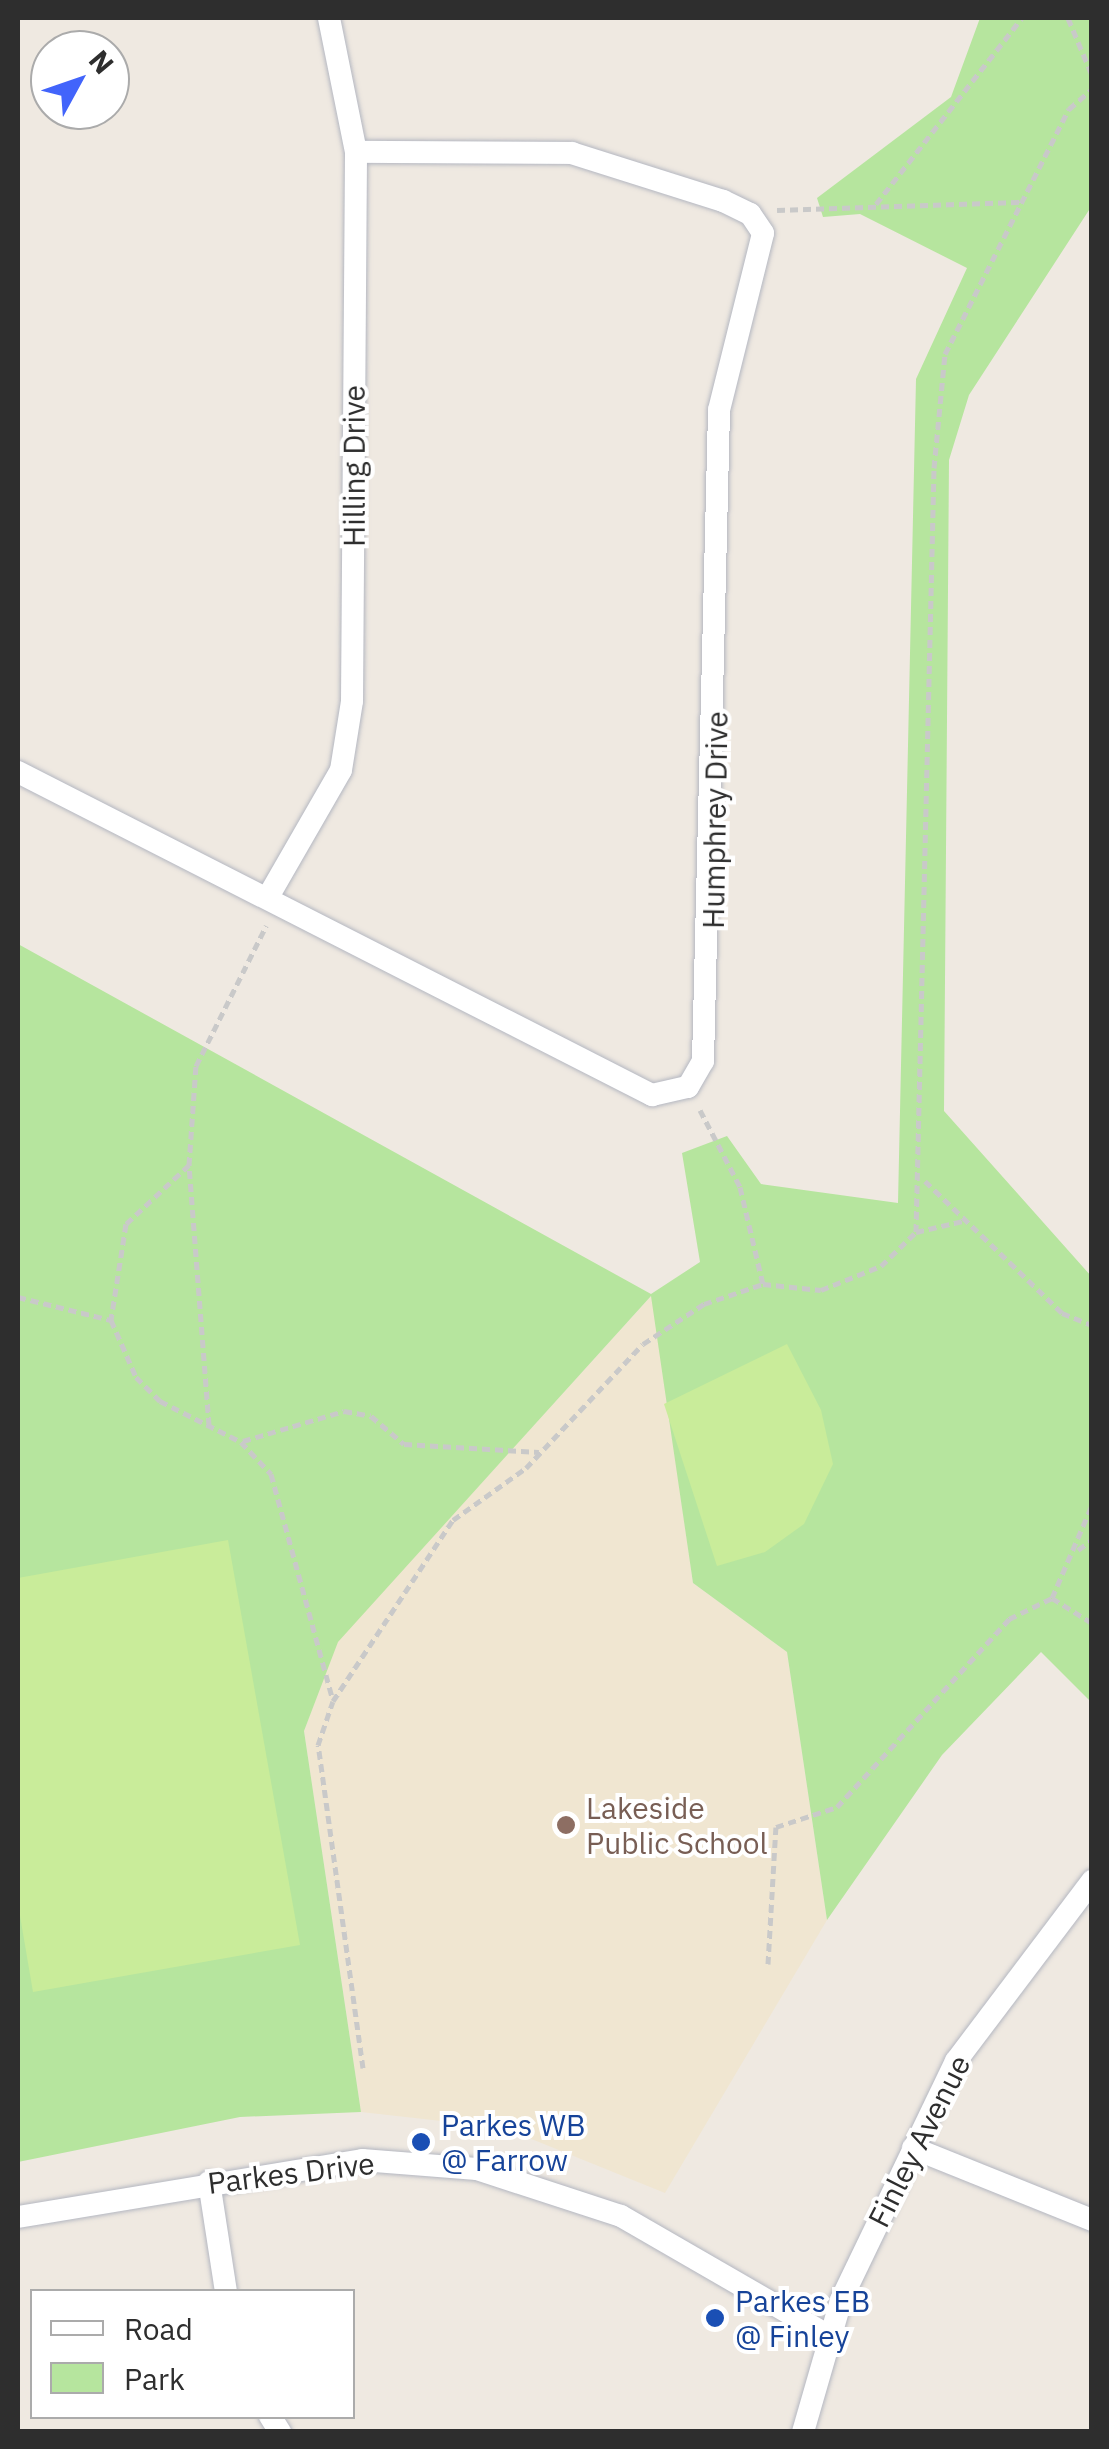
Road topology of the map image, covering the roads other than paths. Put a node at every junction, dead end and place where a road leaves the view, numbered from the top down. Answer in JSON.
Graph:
{"nodes":[{"id":1,"x":329,"y":18,"type":"edge"},
{"id":2,"x":356,"y":152,"type":"junction"},
{"id":3,"x":18,"y":772,"type":"edge"},
{"id":4,"x":273,"y":900,"type":"junction"},
{"id":5,"x":1092,"y":1881,"type":"edge"},
{"id":6,"x":913,"y":2148,"type":"junction"},
{"id":7,"x":209,"y":2182,"type":"junction"},
{"id":8,"x":18,"y":2217,"type":"edge"},
{"id":9,"x":1092,"y":2220,"type":"edge"},
{"id":10,"x":226,"y":2289,"type":"edge"},
{"id":11,"x":828,"y":2336,"type":"junction"},
{"id":12,"x":803,"y":2432,"type":"edge"}],
"edges":[{"from":1,"to":2,"type":"street","name":"Hilling Drive"},
{"from":2,"to":4,"type":"street","name":"Hilling Drive"},
{"from":2,"to":4,"type":"street","name":"Humphrey Drive"},
{"from":3,"to":4,"type":"street"},
{"from":5,"to":6,"type":"street","name":"Finley Avenue"},
{"from":6,"to":9,"type":"street"},
{"from":6,"to":11,"type":"street","name":"Finley Avenue"},
{"from":7,"to":8,"type":"street","name":"Parkes Drive"},
{"from":7,"to":10,"type":"street"},
{"from":7,"to":11,"type":"street","name":"Parkes Drive"},
{"from":11,"to":12,"type":"street","name":"Finley Avenue"}]}
